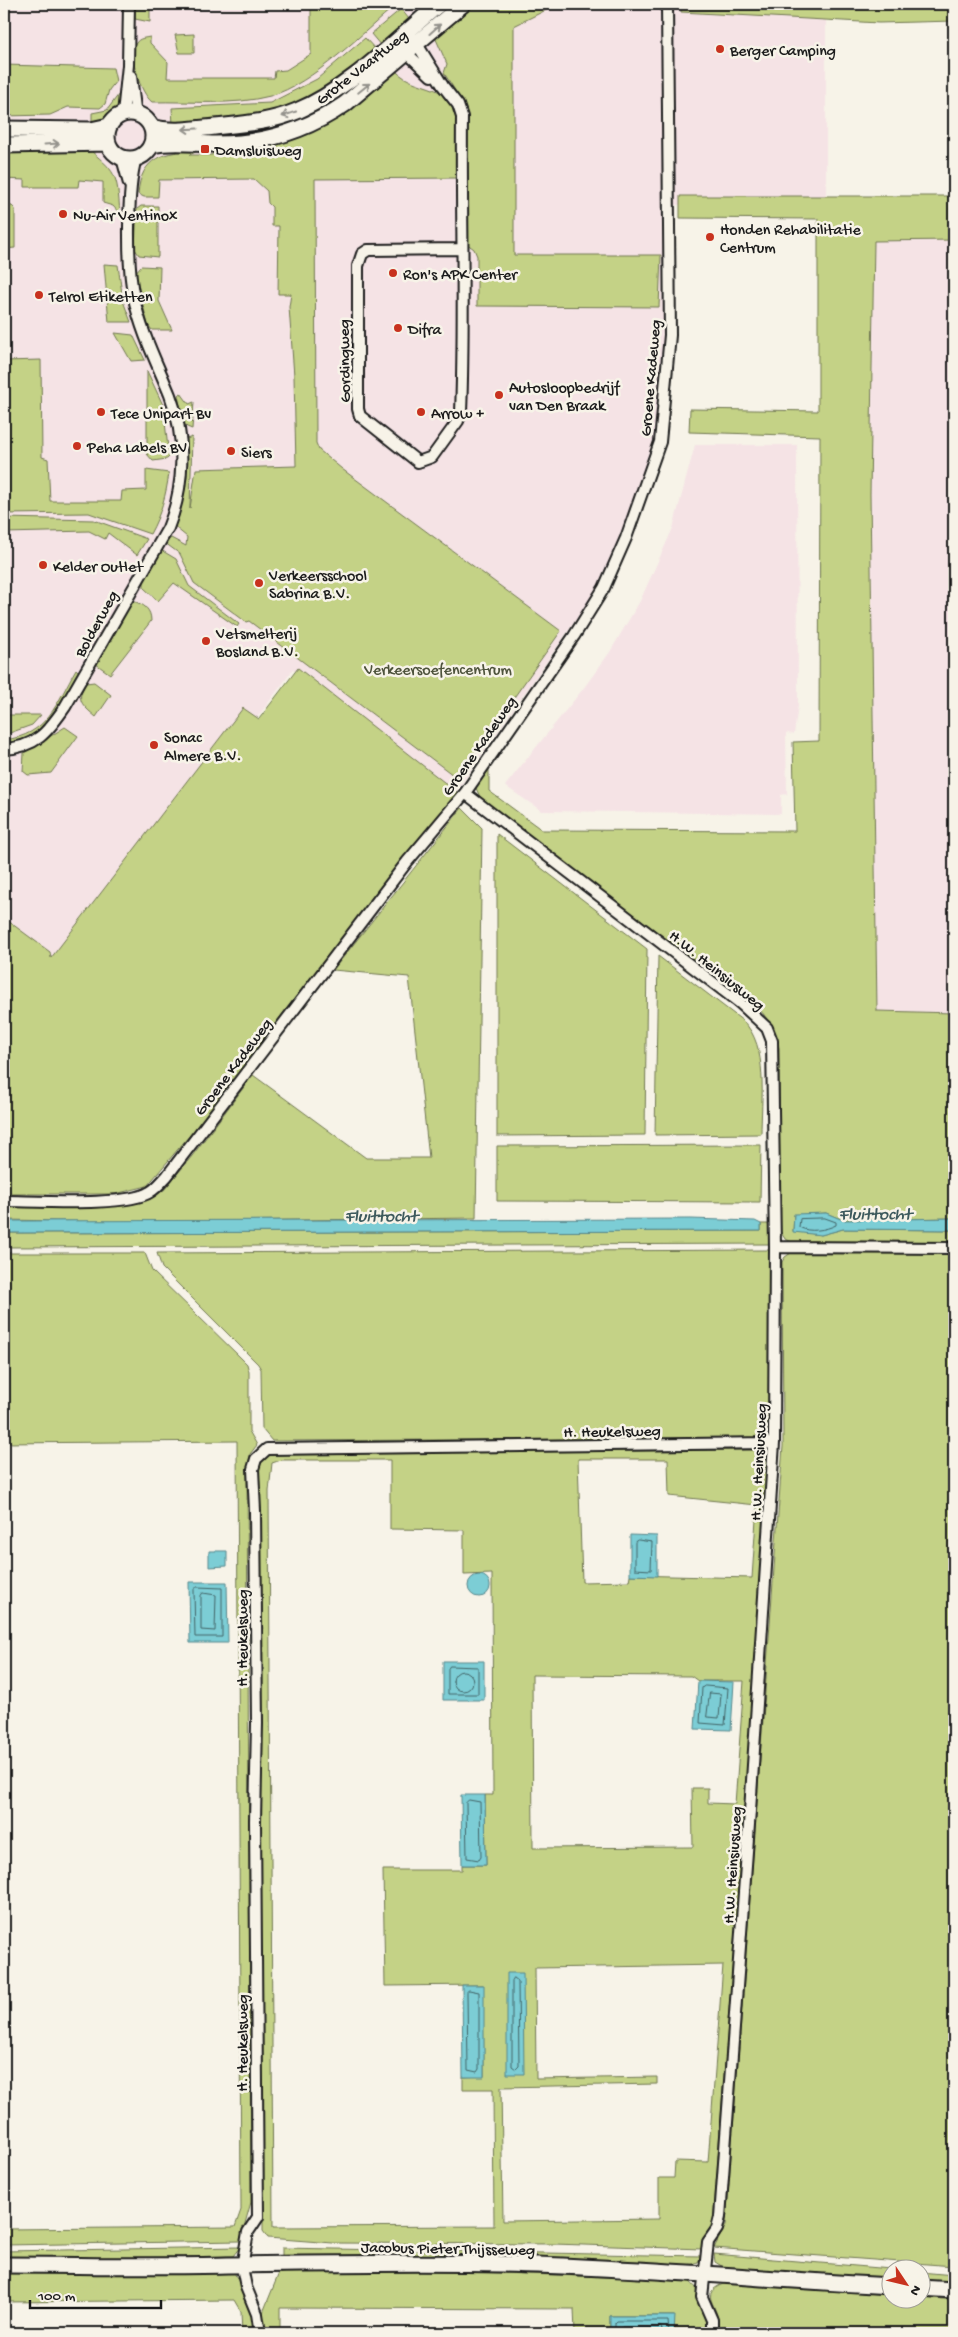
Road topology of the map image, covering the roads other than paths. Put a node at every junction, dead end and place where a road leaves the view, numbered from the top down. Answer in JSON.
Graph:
{"nodes":[{"id":1,"x":128,"y":4,"type":"edge"},
{"id":2,"x":439,"y":4,"type":"edge"},
{"id":3,"x":463,"y":4,"type":"edge"},
{"id":4,"x":667,"y":5,"type":"edge"},
{"id":5,"x":400,"y":36,"type":"junction"},
{"id":6,"x":412,"y":49,"type":"junction"},
{"id":7,"x":128,"y":65,"type":"junction"},
{"id":8,"x":131,"y":114,"type":"junction"},
{"id":9,"x":109,"y":126,"type":"junction"},
{"id":10,"x":151,"y":127,"type":"junction"},
{"id":11,"x":4,"y":129,"type":"edge"},
{"id":12,"x":108,"y":144,"type":"junction"},
{"id":13,"x":151,"y":145,"type":"junction"},
{"id":14,"x":4,"y":146,"type":"edge"},
{"id":15,"x":129,"y":158,"type":"junction"},
{"id":16,"x":462,"y":249,"type":"junction"},
{"id":17,"x":4,"y":749,"type":"edge"},
{"id":18,"x":465,"y":792,"type":"junction"},
{"id":19,"x":4,"y":1201,"type":"edge"},
{"id":20,"x":775,"y":1247,"type":"junction"},
{"id":21,"x":954,"y":1248,"type":"edge"},
{"id":22,"x":774,"y":1443,"type":"junction"},
{"id":23,"x":242,"y":2264,"type":"junction"},
{"id":24,"x":4,"y":2265,"type":"edge"},
{"id":25,"x":704,"y":2275,"type":"junction"},
{"id":26,"x":880,"y":2285,"type":"edge"},
{"id":27,"x":930,"y":2289,"type":"edge"},
{"id":28,"x":954,"y":2290,"type":"edge"},
{"id":29,"x":260,"y":2333,"type":"edge"},
{"id":30,"x":712,"y":2333,"type":"edge"}],
"edges":[{"from":1,"to":7,"type":"street"},
{"from":2,"to":5,"type":"main road","name":"Grote Vaartweg"},
{"from":6,"to":3,"type":"main road","name":"Grote Vaartweg","one_way":true},
{"from":4,"to":18,"type":"street","name":"Groene Kadeweg"},
{"from":5,"to":6,"type":"street","name":"Gordingweg"},
{"from":5,"to":10,"type":"main road","name":"Grote Vaartweg","one_way":true},
{"from":13,"to":6,"type":"main road","name":"Grote Vaartweg","one_way":true},
{"from":6,"to":16,"type":"street","name":"Gordingweg"},
{"from":7,"to":8,"type":"street"},
{"from":7,"to":8,"type":"street"},
{"from":8,"to":9,"type":"main road"},
{"from":8,"to":10,"type":"main road"},
{"from":9,"to":11,"type":"main road"},
{"from":9,"to":12,"type":"main road"},
{"from":10,"to":13,"type":"main road"},
{"from":14,"to":12,"type":"main road","one_way":true},
{"from":12,"to":15,"type":"main road"},
{"from":13,"to":15,"type":"main road"},
{"from":15,"to":17,"type":"street","name":"Bolderweg"},
{"from":16,"to":16,"type":"street","name":"Gordingweg"},
{"from":18,"to":19,"type":"street","name":"Groene Kadeweg"},
{"from":18,"to":20,"type":"street","name":"H.W. Heinsiusweg"},
{"from":20,"to":21,"type":"street"},
{"from":20,"to":22,"type":"street","name":"H.W. Heinsiusweg"},
{"from":22,"to":23,"type":"street","name":"H. Heukelsweg"},
{"from":22,"to":25,"type":"street","name":"H.W. Heinsiusweg"},
{"from":23,"to":24,"type":"main road","name":"Jacobus Pieter Thijsseweg"},
{"from":23,"to":25,"type":"main road","name":"Jacobus Pieter Thijsseweg"},
{"from":23,"to":29,"type":"street","name":"H. Heukelsweg"},
{"from":25,"to":26,"type":"main road","name":"Jacobus Pieter Thijsseweg"},
{"from":25,"to":30,"type":"street","name":"H.W. Heinsiusweg"},
{"from":27,"to":28,"type":"main road"}]}
